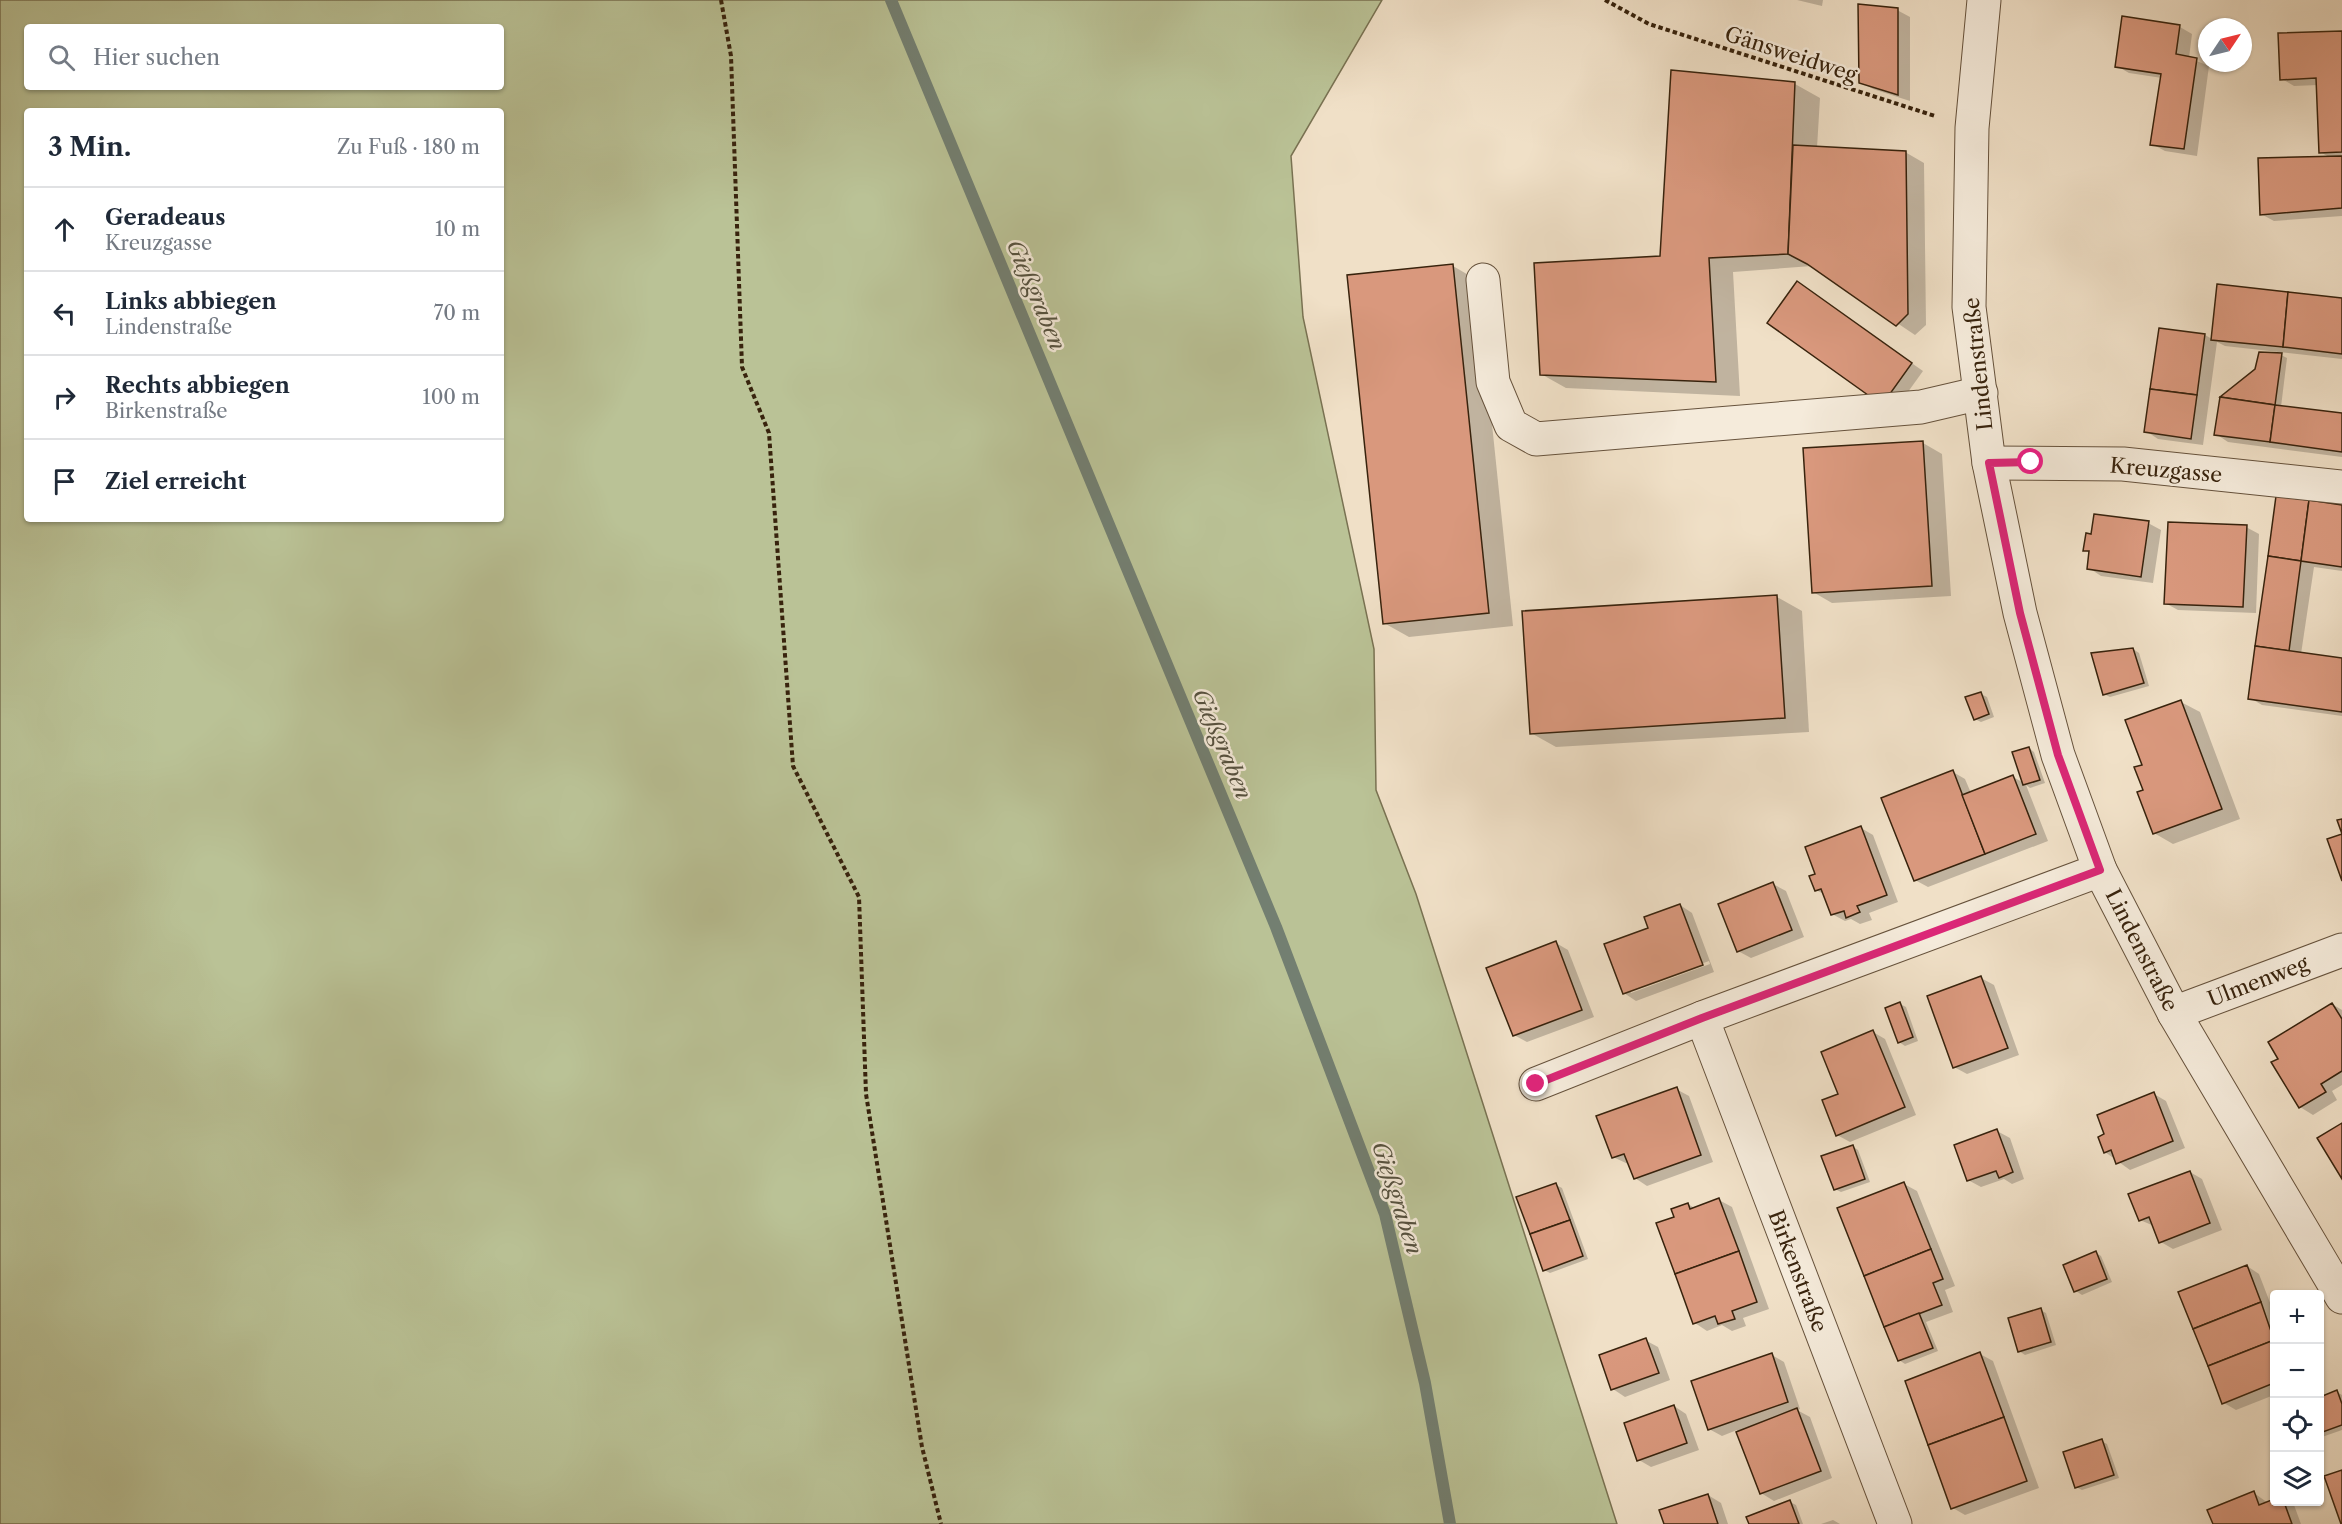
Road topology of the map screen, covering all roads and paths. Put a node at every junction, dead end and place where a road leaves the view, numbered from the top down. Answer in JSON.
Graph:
{"nodes":[{"id":1,"x":721,"y":0,"type":"edge"},
{"id":2,"x":1605,"y":0,"type":"edge"},
{"id":3,"x":1984,"y":0,"type":"edge"},
{"id":4,"x":1972,"y":128,"type":"junction"},
{"id":5,"x":1483,"y":280,"type":"dead end"},
{"id":6,"x":1981,"y":393,"type":"junction"},
{"id":7,"x":1989,"y":463,"type":"junction"},
{"id":8,"x":2342,"y":487,"type":"edge"},
{"id":9,"x":2100,"y":870,"type":"junction"},
{"id":10,"x":2342,"y":950,"type":"edge"},
{"id":11,"x":2174,"y":1013,"type":"junction"},
{"id":12,"x":1702,"y":1018,"type":"junction"},
{"id":13,"x":1536,"y":1084,"type":"dead end"},
{"id":14,"x":2342,"y":1297,"type":"edge"},
{"id":15,"x":941,"y":1524,"type":"edge"},
{"id":16,"x":1895,"y":1524,"type":"edge"}],
"edges":[{"from":1,"to":15,"type":"path"},
{"from":2,"to":4,"type":"path","name":"Gänsweidweg"},
{"from":3,"to":4,"type":"street","name":"Lindenstraße"},
{"from":4,"to":6,"type":"street","name":"Lindenstraße"},
{"from":5,"to":6,"type":"street"},
{"from":6,"to":7,"type":"street","name":"Lindenstraße"},
{"from":7,"to":8,"type":"street","name":"Kreuzgasse"},
{"from":7,"to":9,"type":"street","name":"Lindenstraße"},
{"from":9,"to":11,"type":"street","name":"Lindenstraße"},
{"from":9,"to":12,"type":"street"},
{"from":10,"to":11,"type":"street","name":"Ulmenweg"},
{"from":11,"to":14,"type":"street","name":"Lindenstraße"},
{"from":12,"to":13,"type":"street"},
{"from":12,"to":16,"type":"street","name":"Birkenstraße"}]}
